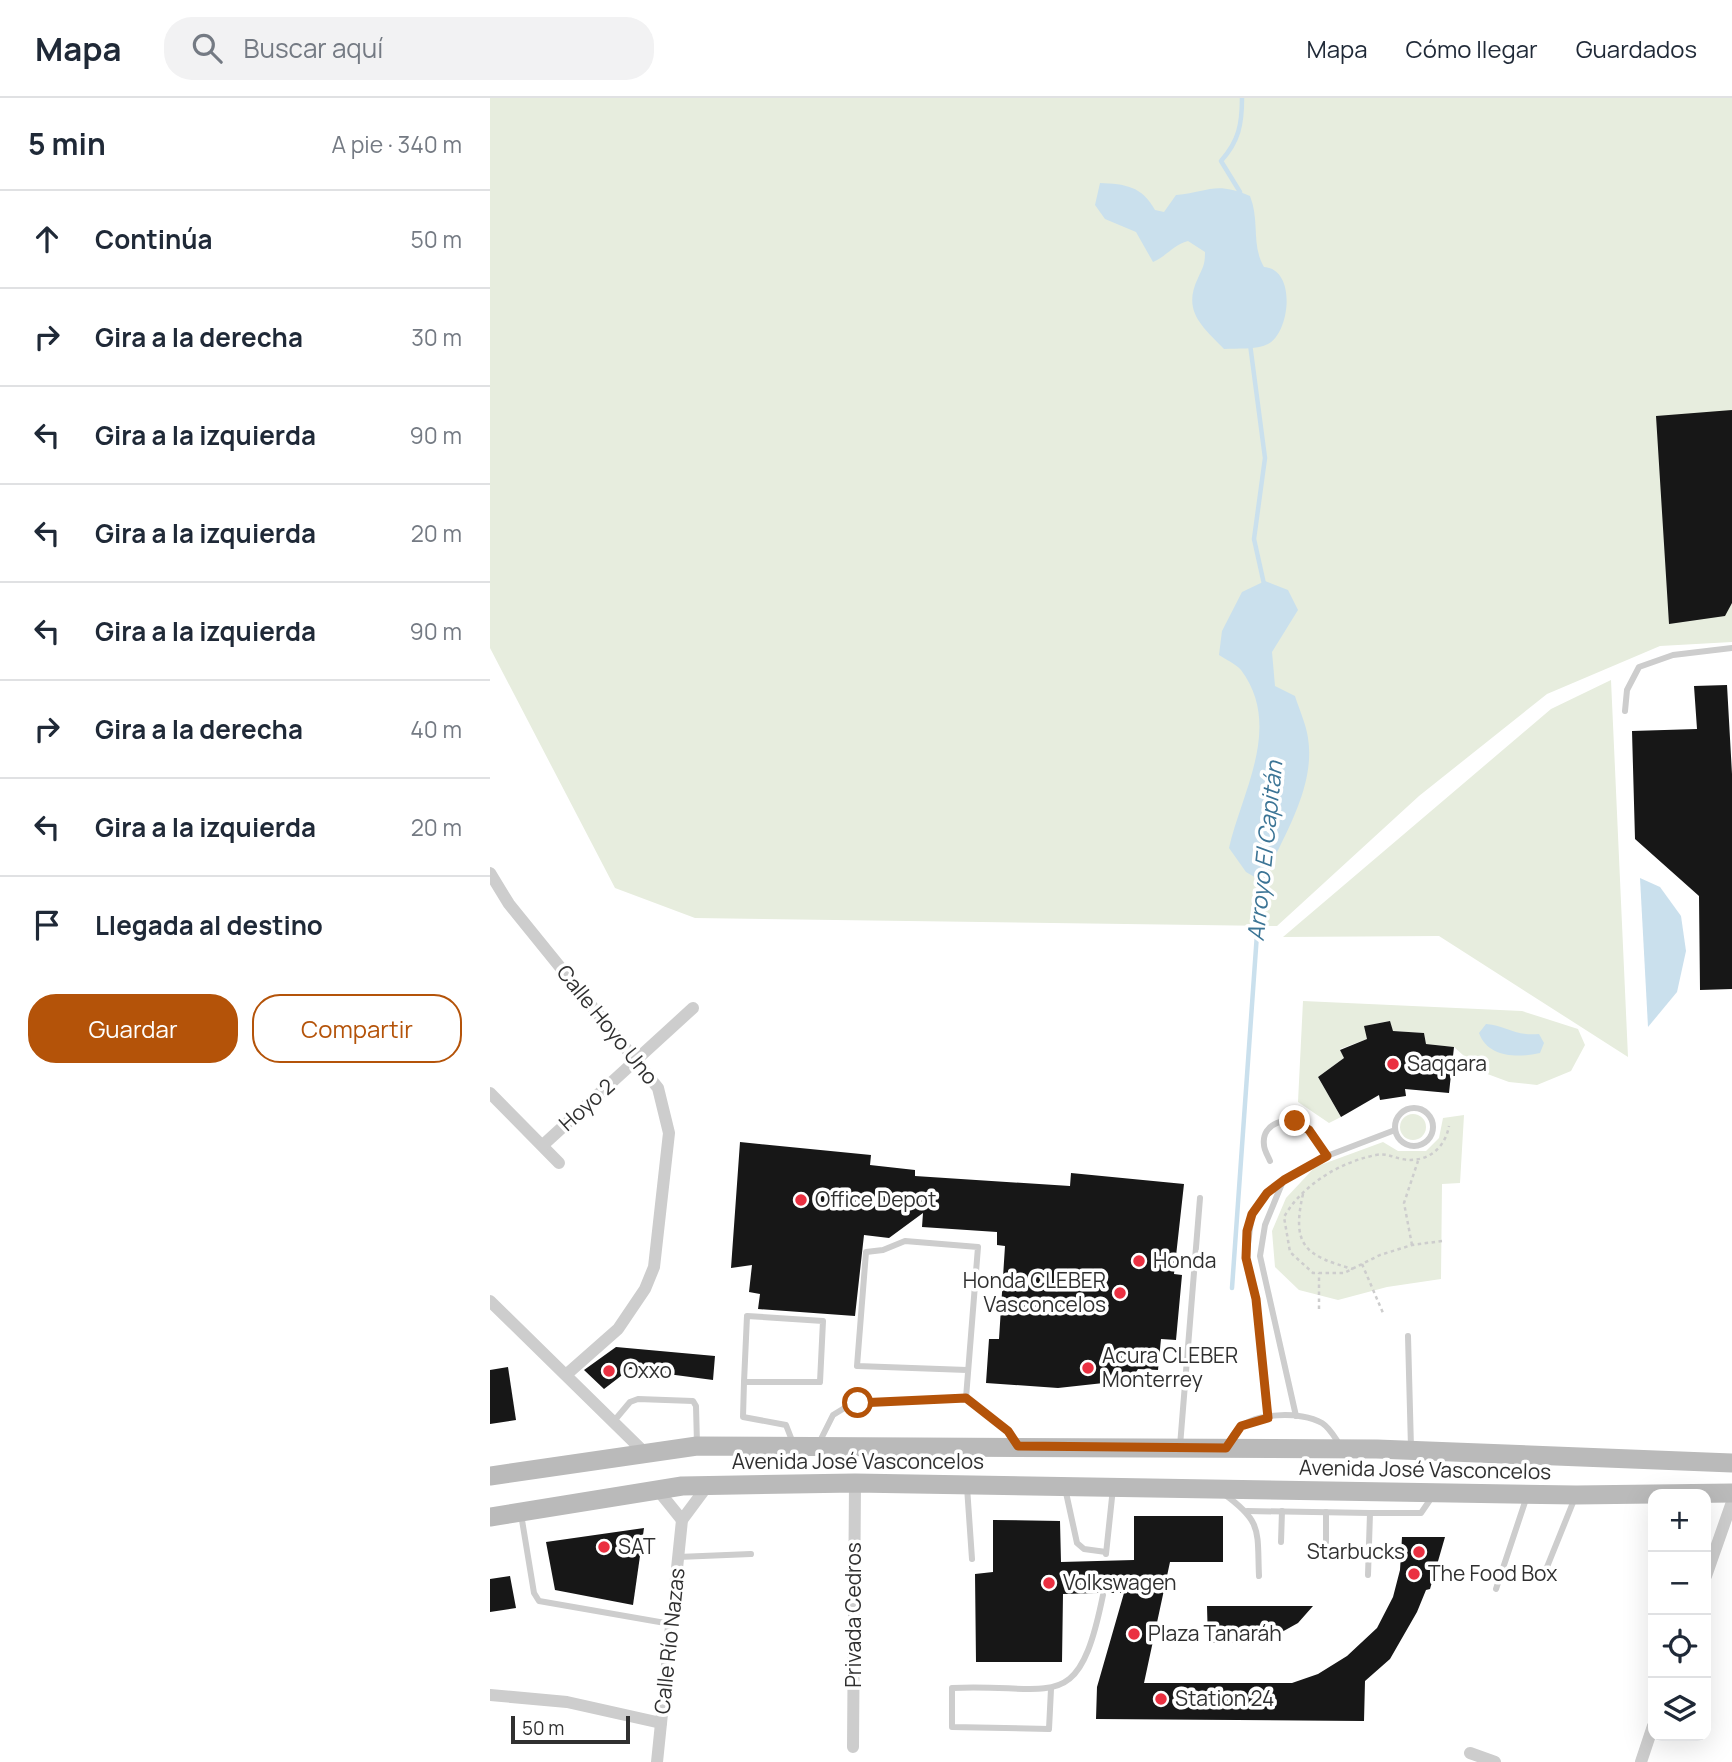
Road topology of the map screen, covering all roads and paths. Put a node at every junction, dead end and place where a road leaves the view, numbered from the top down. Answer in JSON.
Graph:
{"nodes":[{"id":1,"x":1732,"y":648,"type":"edge"},
{"id":2,"x":1625,"y":711,"type":"dead end"},
{"id":3,"x":490,"y":873,"type":"edge"},
{"id":4,"x":693,"y":1008,"type":"dead end"},
{"id":5,"x":636,"y":1060,"type":"junction"},
{"id":6,"x":490,"y":1093,"type":"edge"},
{"id":7,"x":1449,"y":1126,"type":"dead end"},
{"id":8,"x":1395,"y":1130,"type":"junction"},
{"id":9,"x":543,"y":1145,"type":"junction"},
{"id":10,"x":1327,"y":1156,"type":"junction"},
{"id":11,"x":1270,"y":1160,"type":"dead end"},
{"id":12,"x":1419,"y":1160,"type":"junction"},
{"id":13,"x":559,"y":1163,"type":"dead end"},
{"id":14,"x":1284,"y":1180,"type":"junction"},
{"id":15,"x":1303,"y":1193,"type":"junction"},
{"id":16,"x":1200,"y":1198,"type":"dead end"},
{"id":17,"x":1442,"y":1241,"type":"dead end"},
{"id":18,"x":1412,"y":1245,"type":"junction"},
{"id":19,"x":1362,"y":1264,"type":"junction"},
{"id":20,"x":1353,"y":1269,"type":"junction"},
{"id":21,"x":1319,"y":1273,"type":"junction"},
{"id":22,"x":490,"y":1301,"type":"edge"},
{"id":23,"x":1319,"y":1310,"type":"dead end"},
{"id":24,"x":1383,"y":1313,"type":"dead end"},
{"id":25,"x":1408,"y":1336,"type":"dead end"},
{"id":26,"x":967,"y":1370,"type":"junction"},
{"id":27,"x":567,"y":1374,"type":"junction"},
{"id":28,"x":744,"y":1382,"type":"junction"},
{"id":29,"x":966,"y":1398,"type":"junction"},
{"id":30,"x":1296,"y":1416,"type":"junction"},
{"id":31,"x":1268,"y":1418,"type":"junction"},
{"id":32,"x":614,"y":1422,"type":"junction"},
{"id":33,"x":818,"y":1444,"type":"junction"},
{"id":34,"x":793,"y":1445,"type":"junction"},
{"id":35,"x":697,"y":1446,"type":"junction"},
{"id":36,"x":1018,"y":1446,"type":"junction"},
{"id":37,"x":1180,"y":1447,"type":"junction"},
{"id":38,"x":1226,"y":1448,"type":"junction"},
{"id":39,"x":1343,"y":1449,"type":"junction"},
{"id":40,"x":1411,"y":1450,"type":"junction"},
{"id":41,"x":645,"y":1453,"type":"junction"},
{"id":42,"x":1732,"y":1462,"type":"edge"},
{"id":43,"x":490,"y":1476,"type":"edge"},
{"id":44,"x":855,"y":1483,"type":"junction"},
{"id":45,"x":708,"y":1485,"type":"junction"},
{"id":46,"x":967,"y":1485,"type":"junction"},
{"id":47,"x":1064,"y":1486,"type":"junction"},
{"id":48,"x":1114,"y":1487,"type":"junction"},
{"id":49,"x":1215,"y":1488,"type":"junction"},
{"id":50,"x":657,"y":1489,"type":"junction"},
{"id":51,"x":1435,"y":1493,"type":"junction"},
{"id":52,"x":1732,"y":1493,"type":"edge"},
{"id":53,"x":1528,"y":1494,"type":"junction"},
{"id":54,"x":1576,"y":1494,"type":"junction"},
{"id":55,"x":1732,"y":1502,"type":"edge"},
{"id":56,"x":1247,"y":1511,"type":"junction"},
{"id":57,"x":1282,"y":1511,"type":"junction"},
{"id":58,"x":521,"y":1512,"type":"junction"},
{"id":59,"x":1326,"y":1512,"type":"junction"},
{"id":60,"x":1370,"y":1513,"type":"junction"},
{"id":61,"x":490,"y":1517,"type":"edge"},
{"id":62,"x":682,"y":1520,"type":"junction"},
{"id":63,"x":1281,"y":1542,"type":"dead end"},
{"id":64,"x":1326,"y":1547,"type":"dead end"},
{"id":65,"x":751,"y":1553,"type":"dead end"},
{"id":66,"x":678,"y":1557,"type":"junction"},
{"id":67,"x":972,"y":1559,"type":"dead end"},
{"id":68,"x":1711,"y":1563,"type":"edge"},
{"id":69,"x":1545,"y":1572,"type":"dead end"},
{"id":70,"x":1368,"y":1575,"type":"dead end"},
{"id":71,"x":1259,"y":1576,"type":"dead end"},
{"id":72,"x":1496,"y":1588,"type":"dead end"},
{"id":73,"x":1103,"y":1595,"type":"dead end"},
{"id":74,"x":673,"y":1625,"type":"junction"},
{"id":75,"x":1051,"y":1689,"type":"junction"},
{"id":76,"x":490,"y":1695,"type":"edge"},
{"id":77,"x":661,"y":1723,"type":"junction"},
{"id":78,"x":1648,"y":1741,"type":"edge"},
{"id":79,"x":853,"y":1747,"type":"dead end"},
{"id":80,"x":1470,"y":1753,"type":"dead end"},
{"id":81,"x":657,"y":1762,"type":"edge"},
{"id":82,"x":1495,"y":1762,"type":"edge"},
{"id":83,"x":1641,"y":1762,"type":"edge"}],
"edges":[{"from":1,"to":2,"type":"lane"},
{"from":3,"to":5,"type":"street","name":"Calle Hoyo Uno"},
{"from":4,"to":5,"type":"street","name":"Hoyo 2"},
{"from":5,"to":9,"type":"street","name":"Hoyo 2"},
{"from":5,"to":27,"type":"street","name":"Calle Hoyo Uno"},
{"from":6,"to":9,"type":"street"},
{"from":7,"to":12,"type":"path"},
{"from":8,"to":8,"type":"lane"},
{"from":8,"to":10,"type":"lane"},
{"from":9,"to":13,"type":"street"},
{"from":10,"to":11,"type":"lane"},
{"from":10,"to":14,"type":"lane"},
{"from":12,"to":15,"type":"path"},
{"from":12,"to":18,"type":"path"},
{"from":14,"to":30,"type":"lane"},
{"from":14,"to":31,"type":"lane"},
{"from":15,"to":20,"type":"path"},
{"from":15,"to":21,"type":"path"},
{"from":16,"to":37,"type":"lane"},
{"from":17,"to":18,"type":"path"},
{"from":18,"to":19,"type":"path"},
{"from":19,"to":20,"type":"path"},
{"from":19,"to":24,"type":"path"},
{"from":20,"to":21,"type":"path"},
{"from":21,"to":23,"type":"path"},
{"from":22,"to":27,"type":"street"},
{"from":25,"to":40,"type":"lane"},
{"from":26,"to":26,"type":"lane"},
{"from":26,"to":29,"type":"lane"},
{"from":27,"to":32,"type":"street"},
{"from":28,"to":28,"type":"lane"},
{"from":28,"to":34,"type":"lane"},
{"from":29,"to":33,"type":"lane"},
{"from":29,"to":36,"type":"lane"},
{"from":30,"to":31,"type":"lane"},
{"from":30,"to":39,"type":"lane"},
{"from":31,"to":38,"type":"lane"},
{"from":32,"to":35,"type":"lane"},
{"from":32,"to":41,"type":"street"},
{"from":33,"to":34,"type":"main road","name":"Avenida José Vasconcelos"},
{"from":33,"to":36,"type":"main road","name":"Avenida José Vasconcelos"},
{"from":34,"to":35,"type":"main road","name":"Avenida José Vasconcelos"},
{"from":35,"to":41,"type":"main road","name":"Avenida José Vasconcelos"},
{"from":36,"to":37,"type":"main road","name":"Avenida José Vasconcelos"},
{"from":37,"to":38,"type":"main road","name":"Avenida José Vasconcelos"},
{"from":38,"to":39,"type":"main road","name":"Avenida José Vasconcelos"},
{"from":39,"to":40,"type":"main road","name":"Avenida José Vasconcelos"},
{"from":40,"to":42,"type":"main road","name":"Avenida José Vasconcelos"},
{"from":41,"to":43,"type":"main road","name":"Avenida José Vasconcelos"},
{"from":44,"to":45,"type":"main road","name":"Avenida José Vasconcelos"},
{"from":44,"to":46,"type":"main road","name":"Avenida José Vasconcelos"},
{"from":44,"to":79,"type":"street","name":"Privada Cedros"},
{"from":45,"to":50,"type":"main road","name":"Avenida José Vasconcelos"},
{"from":45,"to":62,"type":"street"},
{"from":46,"to":47,"type":"main road","name":"Avenida José Vasconcelos"},
{"from":46,"to":67,"type":"lane"},
{"from":47,"to":48,"type":"main road","name":"Avenida José Vasconcelos"},
{"from":47,"to":48,"type":"lane"},
{"from":48,"to":49,"type":"main road","name":"Avenida José Vasconcelos"},
{"from":49,"to":51,"type":"main road","name":"Avenida José Vasconcelos"},
{"from":49,"to":56,"type":"lane"},
{"from":50,"to":58,"type":"main road","name":"Avenida José Vasconcelos"},
{"from":50,"to":62,"type":"street"},
{"from":51,"to":53,"type":"main road","name":"Avenida José Vasconcelos"},
{"from":51,"to":60,"type":"lane"},
{"from":52,"to":54,"type":"main road","name":"Avenida José Vasconcelos"},
{"from":53,"to":54,"type":"main road","name":"Avenida José Vasconcelos"},
{"from":53,"to":72,"type":"lane"},
{"from":54,"to":69,"type":"lane"},
{"from":55,"to":68,"type":"street"},
{"from":56,"to":57,"type":"lane"},
{"from":56,"to":71,"type":"lane"},
{"from":57,"to":59,"type":"lane"},
{"from":57,"to":63,"type":"lane"},
{"from":58,"to":61,"type":"main road","name":"Avenida José Vasconcelos"},
{"from":58,"to":74,"type":"lane"},
{"from":59,"to":60,"type":"lane"},
{"from":59,"to":64,"type":"lane"},
{"from":60,"to":70,"type":"lane"},
{"from":62,"to":66,"type":"street","name":"Calle Río Nazas"},
{"from":65,"to":66,"type":"lane"},
{"from":66,"to":74,"type":"street","name":"Calle Río Nazas"},
{"from":73,"to":75,"type":"lane"},
{"from":74,"to":77,"type":"street","name":"Calle Río Nazas"},
{"from":75,"to":75,"type":"lane"},
{"from":76,"to":77,"type":"street"},
{"from":77,"to":81,"type":"street","name":"Calle Río Nazas"},
{"from":78,"to":83,"type":"street"},
{"from":80,"to":82,"type":"street"}]}
